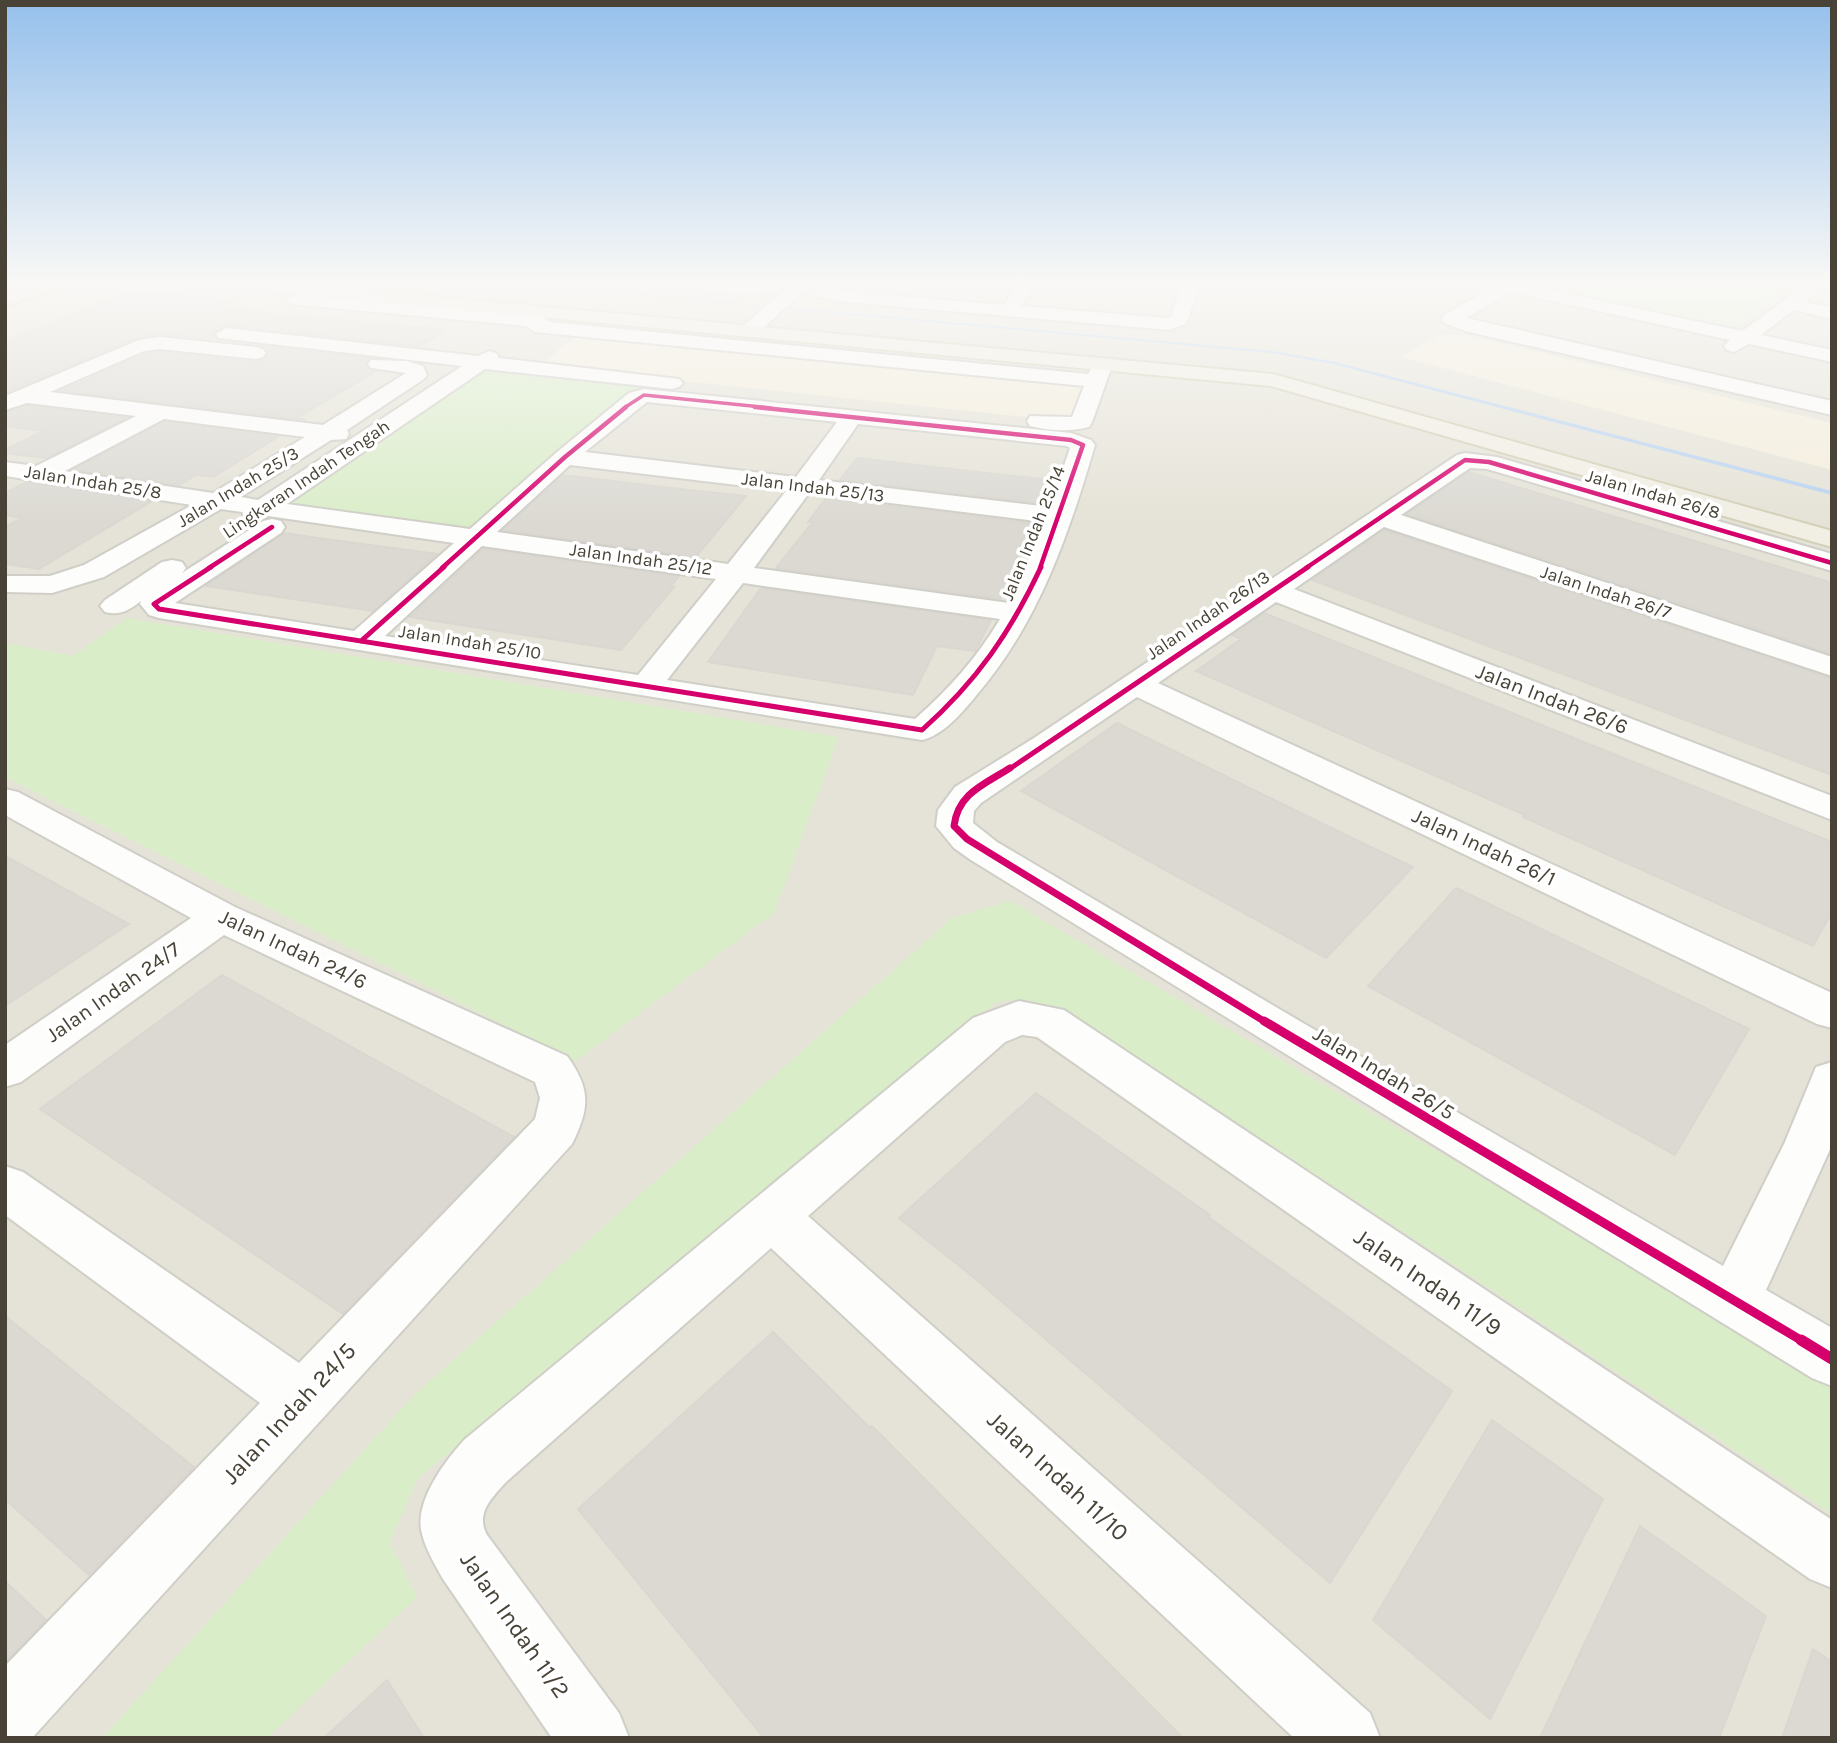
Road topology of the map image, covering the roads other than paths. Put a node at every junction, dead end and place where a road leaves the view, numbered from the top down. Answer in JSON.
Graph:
{"nodes":[{"id":1,"x":100,"y":362,"type":"edge"},
{"id":2,"x":355,"y":362,"type":"edge"},
{"id":3,"x":481,"y":362,"type":"edge"},
{"id":4,"x":484,"y":362,"type":"edge"},
{"id":5,"x":536,"y":362,"type":"edge"},
{"id":6,"x":976,"y":362,"type":"edge"},
{"id":7,"x":1052,"y":362,"type":"edge"},
{"id":8,"x":1218,"y":362,"type":"edge"},
{"id":9,"x":1689,"y":362,"type":"edge"},
{"id":10,"x":1714,"y":362,"type":"edge"},
{"id":11,"x":1710,"y":366,"type":"junction"},
{"id":12,"x":529,"y":368,"type":"junction"},
{"id":13,"x":1099,"y":372,"type":"junction"},
{"id":14,"x":14,"y":400,"type":"edge"},
{"id":15,"x":1832,"y":408,"type":"edge"},
{"id":16,"x":161,"y":412,"type":"junction"},
{"id":17,"x":852,"y":417,"type":"junction"},
{"id":18,"x":328,"y":433,"type":"junction"},
{"id":19,"x":370,"y":437,"type":"junction"},
{"id":20,"x":565,"y":457,"type":"junction"},
{"id":21,"x":1465,"y":460,"type":"joint"},
{"id":22,"x":5,"y":469,"type":"edge"},
{"id":23,"x":40,"y":474,"type":"junction"},
{"id":24,"x":803,"y":485,"type":"junction"},
{"id":25,"x":217,"y":501,"type":"junction"},
{"id":26,"x":1060,"y":516,"type":"junction"},
{"id":27,"x":1380,"y":517,"type":"junction"},
{"id":28,"x":267,"y":518,"type":"junction"},
{"id":29,"x":1832,"y":522,"type":"edge"},
{"id":30,"x":474,"y":537,"type":"junction"},
{"id":31,"x":1832,"y":539,"type":"edge"},
{"id":32,"x":1832,"y":563,"type":"edge"},
{"id":33,"x":736,"y":572,"type":"junction"},
{"id":34,"x":5,"y":584,"type":"edge"},
{"id":35,"x":1271,"y":590,"type":"junction"},
{"id":36,"x":115,"y":606,"type":"dead end"},
{"id":37,"x":1019,"y":613,"type":"junction"},
{"id":38,"x":360,"y":641,"type":"junction"},
{"id":39,"x":1832,"y":667,"type":"edge"},
{"id":40,"x":1135,"y":684,"type":"junction"},
{"id":41,"x":646,"y":686,"type":"junction"},
{"id":42,"x":922,"y":730,"type":"joint"},
{"id":43,"x":968,"y":795,"type":"joint"},
{"id":44,"x":5,"y":800,"type":"edge"},
{"id":45,"x":1832,"y":808,"type":"edge"},
{"id":46,"x":221,"y":917,"type":"junction"},
{"id":47,"x":1832,"y":1012,"type":"edge"},
{"id":48,"x":5,"y":1069,"type":"edge"},
{"id":49,"x":1832,"y":1080,"type":"edge"},
{"id":50,"x":564,"y":1104,"type":"joint"},
{"id":51,"x":5,"y":1188,"type":"edge"},
{"id":52,"x":771,"y":1215,"type":"junction"},
{"id":53,"x":1734,"y":1300,"type":"junction"},
{"id":54,"x":1832,"y":1359,"type":"edge"},
{"id":55,"x":301,"y":1398,"type":"junction"},
{"id":56,"x":1832,"y":1557,"type":"edge"},
{"id":57,"x":5,"y":1716,"type":"edge"},
{"id":58,"x":594,"y":1738,"type":"edge"},
{"id":59,"x":1345,"y":1738,"type":"edge"}],
"edges":[{"from":1,"to":14,"type":"street","name":"Jalan Indah 25/3"},
{"from":2,"to":18,"type":"street","name":"Jalan Indah 25/3"},
{"from":3,"to":19,"type":"street","name":"Lingkaran Indah Tengah"},
{"from":4,"to":12,"type":"street"},
{"from":5,"to":12,"type":"street"},
{"from":6,"to":13,"type":"street"},
{"from":7,"to":13,"type":"main road"},
{"from":8,"to":29,"type":"main road"},
{"from":9,"to":11,"type":"street"},
{"from":10,"to":11,"type":"street"},
{"from":11,"to":15,"type":"street"},
{"from":12,"to":13,"type":"street"},
{"from":13,"to":31,"type":"main road"},
{"from":14,"to":16,"type":"street"},
{"from":16,"to":18,"type":"street"},
{"from":16,"to":23,"type":"street"},
{"from":17,"to":20,"type":"street","name":"Jalan Indah 25/14"},
{"from":17,"to":24,"type":"street"},
{"from":17,"to":26,"type":"street","name":"Jalan Indah 25/14"},
{"from":18,"to":19,"type":"street"},
{"from":18,"to":25,"type":"street","name":"Jalan Indah 25/3"},
{"from":19,"to":28,"type":"street","name":"Lingkaran Indah Tengah"},
{"from":20,"to":24,"type":"street","name":"Jalan Indah 25/13"},
{"from":20,"to":30,"type":"street"},
{"from":21,"to":27,"type":"street","name":"Jalan Indah 26/13"},
{"from":21,"to":32,"type":"street","name":"Jalan Indah 26/8"},
{"from":22,"to":23,"type":"street","name":"Jalan Indah 25/8"},
{"from":23,"to":25,"type":"street","name":"Jalan Indah 25/8"},
{"from":24,"to":26,"type":"street","name":"Jalan Indah 25/13"},
{"from":24,"to":33,"type":"street"},
{"from":25,"to":28,"type":"street","name":"Jalan Indah 25/8"},
{"from":25,"to":34,"type":"street","name":"Jalan Indah 25/3"},
{"from":26,"to":37,"type":"street","name":"Jalan Indah 25/14"},
{"from":27,"to":35,"type":"street","name":"Jalan Indah 26/13"},
{"from":27,"to":39,"type":"street","name":"Jalan Indah 26/7"},
{"from":28,"to":30,"type":"street","name":"Jalan Indah 25/12"},
{"from":28,"to":36,"type":"street","name":"Lingkaran Indah Tengah"},
{"from":28,"to":38,"type":"street","name":"Jalan Indah 25/10"},
{"from":30,"to":33,"type":"street","name":"Jalan Indah 25/12"},
{"from":30,"to":38,"type":"street"},
{"from":33,"to":37,"type":"street","name":"Jalan Indah 25/12"},
{"from":33,"to":41,"type":"street"},
{"from":35,"to":40,"type":"street","name":"Jalan Indah 26/13"},
{"from":35,"to":45,"type":"street","name":"Jalan Indah 26/6"},
{"from":37,"to":42,"type":"street","name":"Jalan Indah 25/14"},
{"from":38,"to":41,"type":"street","name":"Jalan Indah 25/10"},
{"from":40,"to":43,"type":"street","name":"Jalan Indah 26/13"},
{"from":40,"to":47,"type":"street","name":"Jalan Indah 26/1"},
{"from":41,"to":42,"type":"street","name":"Jalan Indah 25/10"},
{"from":43,"to":53,"type":"street","name":"Jalan Indah 26/5"},
{"from":44,"to":46,"type":"street","name":"Jalan Indah 24/6"},
{"from":46,"to":48,"type":"street","name":"Jalan Indah 24/7"},
{"from":46,"to":50,"type":"street","name":"Jalan Indah 24/6"},
{"from":49,"to":53,"type":"street"},
{"from":50,"to":55,"type":"street","name":"Jalan Indah 24/5"},
{"from":51,"to":55,"type":"street"},
{"from":52,"to":56,"type":"street","name":"Jalan Indah 11/9"},
{"from":52,"to":58,"type":"street","name":"Jalan Indah 11/2"},
{"from":52,"to":59,"type":"street","name":"Jalan Indah 11/10"},
{"from":53,"to":54,"type":"street","name":"Jalan Indah 26/5"},
{"from":55,"to":57,"type":"street","name":"Jalan Indah 24/5"}]}
